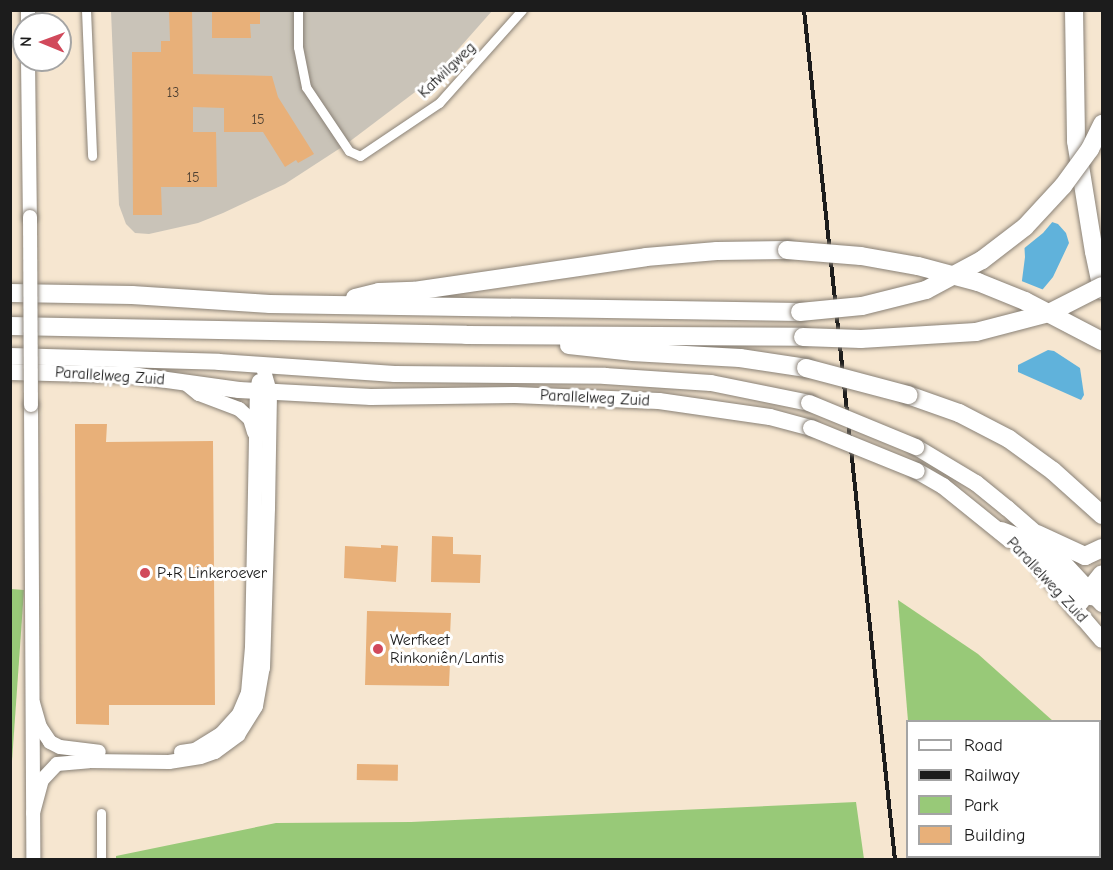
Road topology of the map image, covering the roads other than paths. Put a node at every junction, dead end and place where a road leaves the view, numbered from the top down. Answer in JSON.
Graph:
{"nodes":[{"id":1,"x":86,"y":10,"type":"edge"},
{"id":2,"x":298,"y":10,"type":"edge"},
{"id":3,"x":522,"y":10,"type":"edge"},
{"id":4,"x":1074,"y":10,"type":"edge"},
{"id":5,"x":28,"y":72,"type":"edge"},
{"id":6,"x":1102,"y":124,"type":"edge"},
{"id":7,"x":92,"y":156,"type":"dead end"},
{"id":8,"x":1102,"y":288,"type":"edge"},
{"id":9,"x":10,"y":293,"type":"edge"},
{"id":10,"x":333,"y":304,"type":"junction"},
{"id":11,"x":10,"y":326,"type":"edge"},
{"id":12,"x":466,"y":335,"type":"junction"},
{"id":13,"x":1102,"y":341,"type":"edge"},
{"id":14,"x":10,"y":356,"type":"edge"},
{"id":15,"x":263,"y":367,"type":"junction"},
{"id":16,"x":10,"y":372,"type":"edge"},
{"id":17,"x":183,"y":382,"type":"junction"},
{"id":18,"x":263,"y":391,"type":"junction"},
{"id":19,"x":255,"y":434,"type":"junction"},
{"id":20,"x":1100,"y":512,"type":"edge"},
{"id":21,"x":1001,"y":531,"type":"joint"},
{"id":22,"x":1037,"y":534,"type":"junction"},
{"id":23,"x":1102,"y":548,"type":"edge"},
{"id":24,"x":1102,"y":574,"type":"edge"},
{"id":25,"x":1092,"y":598,"type":"edge"},
{"id":26,"x":1102,"y":640,"type":"edge"},
{"id":27,"x":33,"y":703,"type":"junction"},
{"id":28,"x":33,"y":813,"type":"junction"},
{"id":29,"x":101,"y":813,"type":"dead end"},
{"id":30,"x":33,"y":860,"type":"edge"},
{"id":31,"x":101,"y":860,"type":"edge"}],
"edges":[{"from":1,"to":7,"type":"street"},
{"from":2,"to":3,"type":"street","name":"Katwilgweg"},
{"from":4,"to":8,"type":"highway"},
{"from":5,"to":27,"type":"main road","bridge":true},
{"from":6,"to":10,"type":"highway","bridge":true},
{"from":8,"to":12,"type":"highway","bridge":true},
{"from":9,"to":10,"type":"highway"},
{"from":10,"to":13,"type":"highway","bridge":true},
{"from":11,"to":12,"type":"highway"},
{"from":12,"to":20,"type":"highway","bridge":true},
{"from":14,"to":15,"type":"highway","name":"Parallelweg Zuid"},
{"from":15,"to":18,"type":"main road"},
{"from":15,"to":22,"type":"highway","name":"Parallelweg Zuid","bridge":true},
{"from":16,"to":17,"type":"highway","name":"Parallelweg Zuid"},
{"from":17,"to":18,"type":"highway","name":"Parallelweg Zuid"},
{"from":17,"to":19,"type":"main road"},
{"from":18,"to":19,"type":"main road"},
{"from":18,"to":21,"type":"highway","name":"Parallelweg Zuid","bridge":true},
{"from":18,"to":28,"type":"main road"},
{"from":19,"to":27,"type":"main road"},
{"from":21,"to":25,"type":"highway"},
{"from":22,"to":23,"type":"highway"},
{"from":22,"to":25,"type":"highway","name":"Parallelweg Zuid"},
{"from":24,"to":25,"type":"highway"},
{"from":25,"to":26,"type":"highway","name":"Parallelweg Zuid"},
{"from":27,"to":28,"type":"main road"},
{"from":28,"to":30,"type":"main road"},
{"from":29,"to":31,"type":"street"}]}
